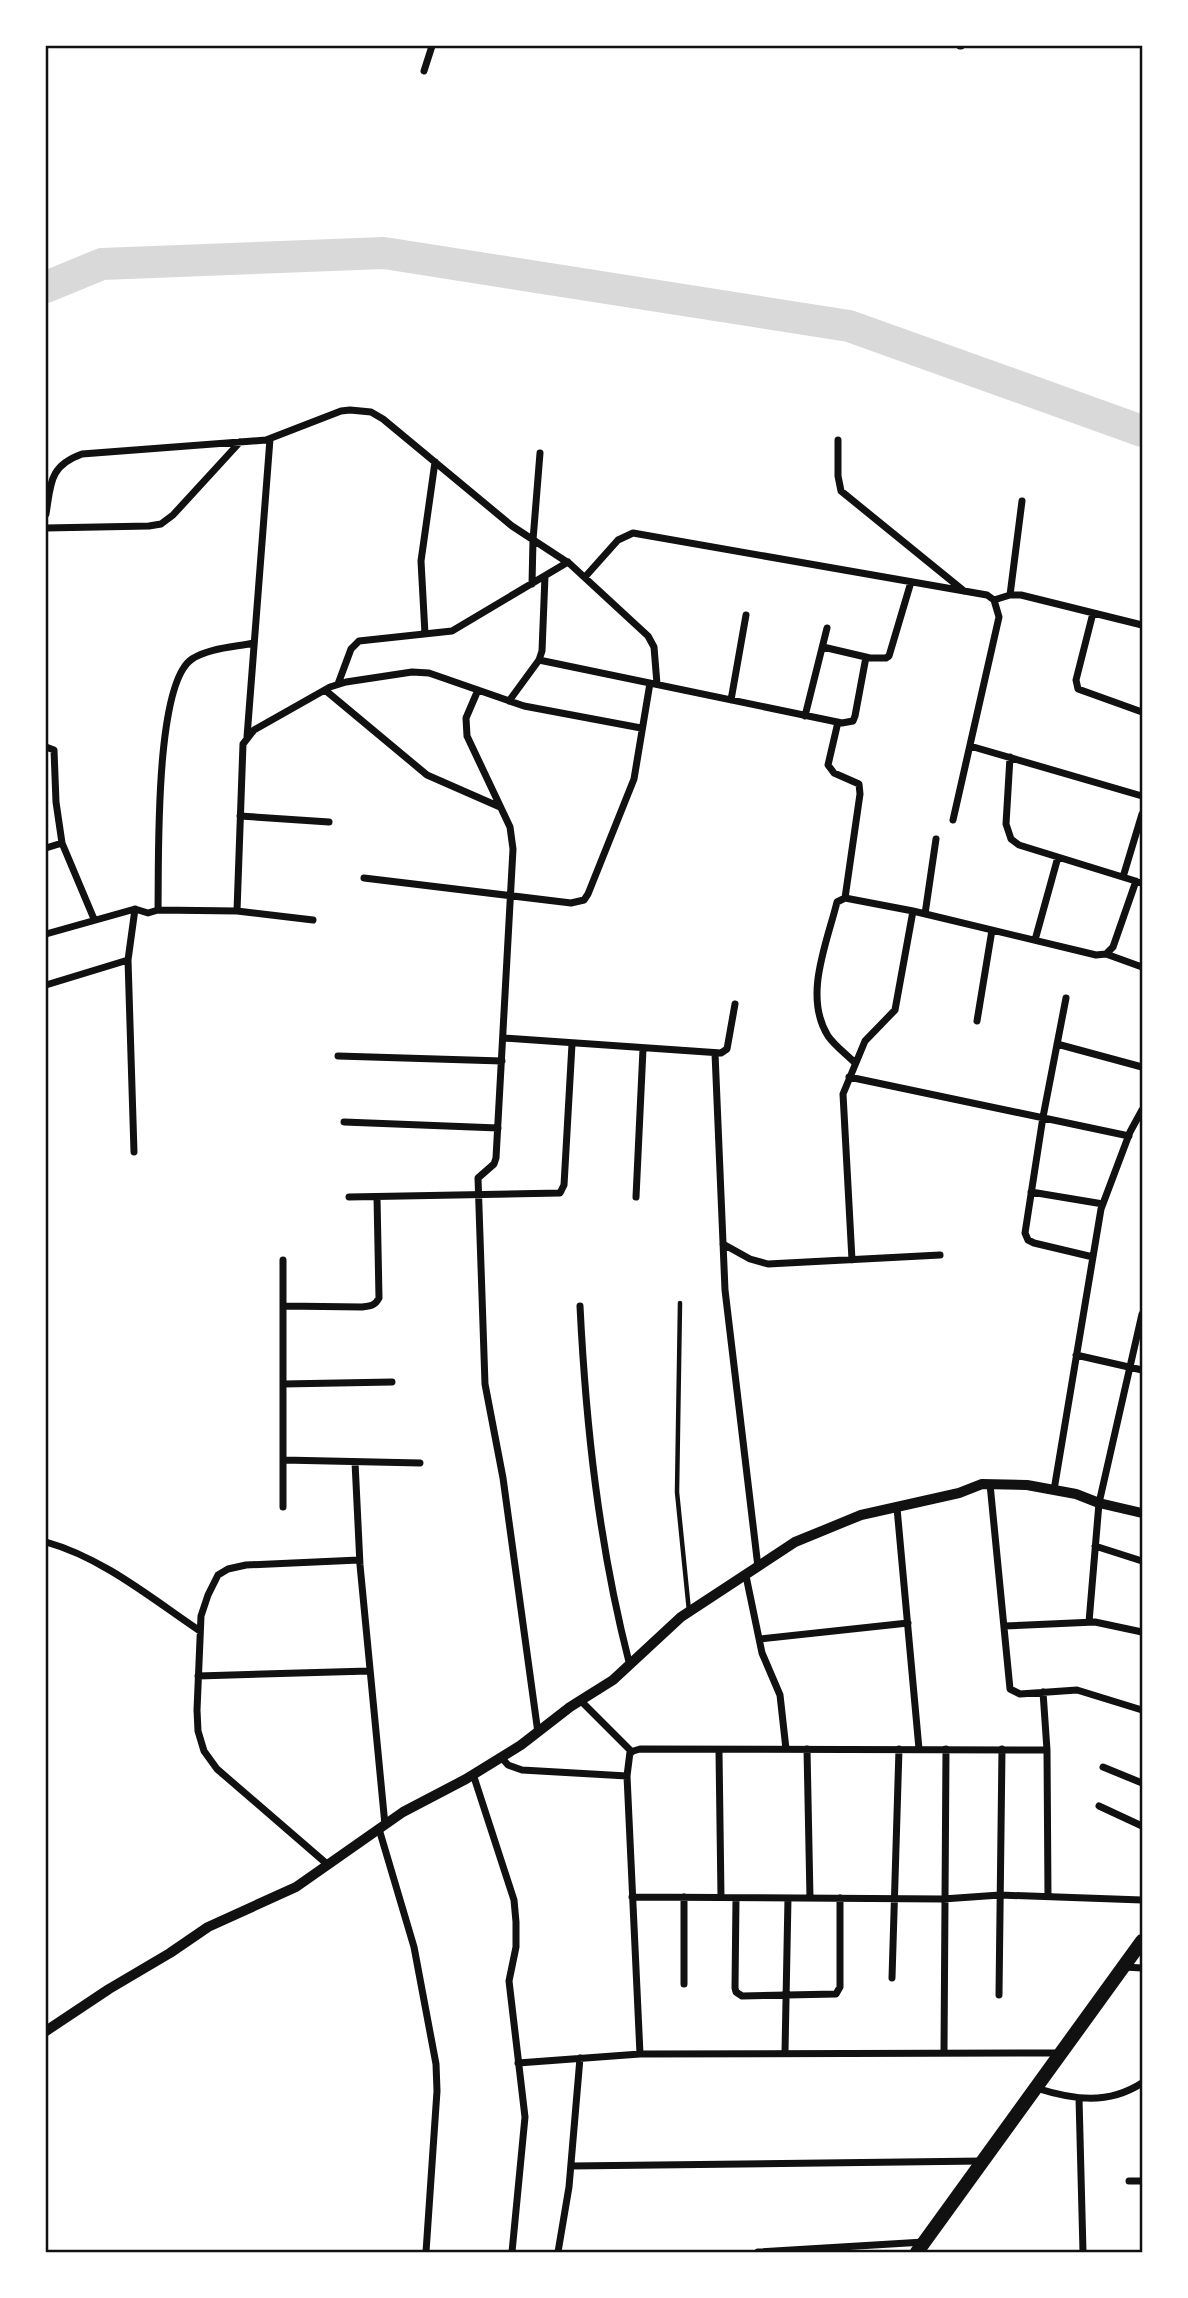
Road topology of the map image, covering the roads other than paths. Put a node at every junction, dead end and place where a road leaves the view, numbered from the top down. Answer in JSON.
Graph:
{"nodes":[{"id":1,"x":432,"y":46,"type":"edge"},
{"id":2,"x":424,"y":71,"type":"dead end"},
{"id":3,"x":270,"y":439,"type":"junction"},
{"id":4,"x":838,"y":440,"type":"dead end"},
{"id":5,"x":240,"y":441,"type":"junction"},
{"id":6,"x":540,"y":453,"type":"dead end"},
{"id":7,"x":435,"y":462,"type":"junction"},
{"id":8,"x":1023,"y":501,"type":"dead end"},
{"id":9,"x":46,"y":514,"type":"edge"},
{"id":10,"x":46,"y":528,"type":"edge"},
{"id":11,"x":533,"y":540,"type":"junction"},
{"id":12,"x":568,"y":562,"type":"junction"},
{"id":13,"x":545,"y":576,"type":"junction"},
{"id":14,"x":585,"y":578,"type":"junction"},
{"id":15,"x":911,"y":582,"type":"junction"},
{"id":16,"x":532,"y":584,"type":"junction"},
{"id":17,"x":964,"y":592,"type":"junction"},
{"id":18,"x":1010,"y":595,"type":"junction"},
{"id":19,"x":994,"y":600,"type":"junction"},
{"id":20,"x":1093,"y":613,"type":"junction"},
{"id":21,"x":746,"y":615,"type":"dead end"},
{"id":22,"x":1143,"y":625,"type":"edge"},
{"id":23,"x":827,"y":628,"type":"dead end"},
{"id":24,"x":425,"y":634,"type":"junction"},
{"id":25,"x":254,"y":643,"type":"junction"},
{"id":26,"x":823,"y":647,"type":"junction"},
{"id":27,"x":866,"y":657,"type":"junction"},
{"id":28,"x":538,"y":660,"type":"junction"},
{"id":29,"x":653,"y":683,"type":"junction"},
{"id":30,"x":338,"y":684,"type":"junction"},
{"id":31,"x":325,"y":690,"type":"junction"},
{"id":32,"x":478,"y":690,"type":"junction"},
{"id":33,"x":732,"y":700,"type":"junction"},
{"id":34,"x":509,"y":701,"type":"junction"},
{"id":35,"x":1143,"y":712,"type":"edge"},
{"id":36,"x":805,"y":716,"type":"junction"},
{"id":37,"x":838,"y":722,"type":"junction"},
{"id":38,"x":641,"y":728,"type":"junction"},
{"id":39,"x":247,"y":737,"type":"junction"},
{"id":40,"x":970,"y":746,"type":"junction"},
{"id":41,"x":46,"y":747,"type":"edge"},
{"id":42,"x":1010,"y":757,"type":"junction"},
{"id":43,"x":1143,"y":796,"type":"edge"},
{"id":44,"x":501,"y":807,"type":"junction"},
{"id":45,"x":1143,"y":814,"type":"edge"},
{"id":46,"x":240,"y":816,"type":"junction"},
{"id":47,"x":953,"y":820,"type":"dead end"},
{"id":48,"x":329,"y":822,"type":"dead end"},
{"id":49,"x":936,"y":839,"type":"dead end"},
{"id":50,"x":62,"y":843,"type":"junction"},
{"id":51,"x":46,"y":848,"type":"edge"},
{"id":52,"x":1058,"y":857,"type":"junction"},
{"id":53,"x":1123,"y":877,"type":"junction"},
{"id":54,"x":364,"y":878,"type":"dead end"},
{"id":55,"x":1139,"y":882,"type":"edge"},
{"id":56,"x":511,"y":896,"type":"junction"},
{"id":57,"x":845,"y":898,"type":"junction"},
{"id":58,"x":135,"y":909,"type":"junction"},
{"id":59,"x":158,"y":910,"type":"junction"},
{"id":60,"x":237,"y":911,"type":"junction"},
{"id":61,"x":913,"y":911,"type":"junction"},
{"id":62,"x":925,"y":914,"type":"junction"},
{"id":63,"x":94,"y":919,"type":"junction"},
{"id":64,"x":313,"y":920,"type":"dead end"},
{"id":65,"x":992,"y":930,"type":"junction"},
{"id":66,"x":46,"y":934,"type":"edge"},
{"id":67,"x":1035,"y":940,"type":"junction"},
{"id":68,"x":1106,"y":954,"type":"junction"},
{"id":69,"x":128,"y":960,"type":"junction"},
{"id":70,"x":1143,"y":967,"type":"edge"},
{"id":71,"x":46,"y":985,"type":"edge"},
{"id":72,"x":1066,"y":998,"type":"dead end"},
{"id":73,"x":735,"y":1004,"type":"dead end"},
{"id":74,"x":977,"y":1021,"type":"dead end"},
{"id":75,"x":503,"y":1038,"type":"junction"},
{"id":76,"x":572,"y":1044,"type":"junction"},
{"id":77,"x":1057,"y":1044,"type":"junction"},
{"id":78,"x":643,"y":1049,"type":"junction"},
{"id":79,"x":715,"y":1053,"type":"junction"},
{"id":80,"x":338,"y":1056,"type":"dead end"},
{"id":81,"x":502,"y":1061,"type":"junction"},
{"id":82,"x":855,"y":1063,"type":"junction"},
{"id":83,"x":1143,"y":1067,"type":"edge"},
{"id":84,"x":849,"y":1077,"type":"junction"},
{"id":85,"x":1143,"y":1110,"type":"edge"},
{"id":86,"x":1043,"y":1117,"type":"junction"},
{"id":87,"x":344,"y":1122,"type":"dead end"},
{"id":88,"x":498,"y":1128,"type":"junction"},
{"id":89,"x":1129,"y":1136,"type":"junction"},
{"id":90,"x":134,"y":1152,"type":"dead end"},
{"id":91,"x":1031,"y":1192,"type":"junction"},
{"id":92,"x":479,"y":1196,"type":"junction"},
{"id":93,"x":349,"y":1197,"type":"dead end"},
{"id":94,"x":377,"y":1197,"type":"junction"},
{"id":95,"x":636,"y":1197,"type":"dead end"},
{"id":96,"x":1103,"y":1204,"type":"junction"},
{"id":97,"x":723,"y":1244,"type":"junction"},
{"id":98,"x":940,"y":1255,"type":"dead end"},
{"id":99,"x":1093,"y":1257,"type":"junction"},
{"id":100,"x":283,"y":1260,"type":"dead end"},
{"id":101,"x":852,"y":1260,"type":"junction"},
{"id":102,"x":680,"y":1303,"type":"dead end"},
{"id":103,"x":283,"y":1306,"type":"junction"},
{"id":104,"x":580,"y":1306,"type":"dead end"},
{"id":105,"x":1143,"y":1314,"type":"edge"},
{"id":106,"x":1076,"y":1355,"type":"junction"},
{"id":107,"x":1130,"y":1367,"type":"junction"},
{"id":108,"x":1143,"y":1370,"type":"edge"},
{"id":109,"x":391,"y":1382,"type":"dead end"},
{"id":110,"x":283,"y":1384,"type":"junction"},
{"id":111,"x":283,"y":1460,"type":"junction"},
{"id":112,"x":355,"y":1462,"type":"junction"},
{"id":113,"x":420,"y":1463,"type":"dead end"},
{"id":114,"x":990,"y":1484,"type":"junction"},
{"id":115,"x":1054,"y":1490,"type":"junction"},
{"id":116,"x":1099,"y":1503,"type":"junction"},
{"id":117,"x":283,"y":1507,"type":"dead end"},
{"id":118,"x":897,"y":1508,"type":"junction"},
{"id":119,"x":1143,"y":1513,"type":"edge"},
{"id":120,"x":46,"y":1542,"type":"edge"},
{"id":121,"x":1096,"y":1545,"type":"junction"},
{"id":122,"x":359,"y":1560,"type":"junction"},
{"id":123,"x":1143,"y":1561,"type":"edge"},
{"id":124,"x":758,"y":1567,"type":"junction"},
{"id":125,"x":746,"y":1576,"type":"junction"},
{"id":126,"x":689,"y":1612,"type":"junction"},
{"id":127,"x":1089,"y":1622,"type":"junction"},
{"id":128,"x":908,"y":1623,"type":"junction"},
{"id":129,"x":1004,"y":1626,"type":"junction"},
{"id":130,"x":200,"y":1631,"type":"junction"},
{"id":131,"x":1143,"y":1632,"type":"edge"},
{"id":132,"x":760,"y":1639,"type":"junction"},
{"id":133,"x":629,"y":1662,"type":"junction"},
{"id":134,"x":369,"y":1671,"type":"junction"},
{"id":135,"x":198,"y":1676,"type":"junction"},
{"id":136,"x":1044,"y":1692,"type":"junction"},
{"id":137,"x":581,"y":1701,"type":"junction"},
{"id":138,"x":1143,"y":1710,"type":"edge"},
{"id":139,"x":538,"y":1734,"type":"junction"},
{"id":140,"x":786,"y":1749,"type":"junction"},
{"id":141,"x":807,"y":1749,"type":"junction"},
{"id":142,"x":899,"y":1749,"type":"junction"},
{"id":143,"x":919,"y":1749,"type":"junction"},
{"id":144,"x":946,"y":1749,"type":"junction"},
{"id":145,"x":1002,"y":1749,"type":"junction"},
{"id":146,"x":1046,"y":1750,"type":"junction"},
{"id":147,"x":719,"y":1751,"type":"junction"},
{"id":148,"x":632,"y":1752,"type":"junction"},
{"id":149,"x":500,"y":1757,"type":"junction"},
{"id":150,"x":1103,"y":1767,"type":"dead end"},
{"id":151,"x":473,"y":1774,"type":"junction"},
{"id":152,"x":627,"y":1776,"type":"junction"},
{"id":153,"x":1143,"y":1783,"type":"edge"},
{"id":154,"x":1099,"y":1806,"type":"dead end"},
{"id":155,"x":1143,"y":1826,"type":"edge"},
{"id":156,"x":382,"y":1827,"type":"junction"},
{"id":157,"x":327,"y":1864,"type":"junction"},
{"id":158,"x":1000,"y":1895,"type":"junction"},
{"id":159,"x":1048,"y":1896,"type":"junction"},
{"id":160,"x":632,"y":1897,"type":"junction"},
{"id":161,"x":684,"y":1897,"type":"junction"},
{"id":162,"x":721,"y":1897,"type":"junction"},
{"id":163,"x":736,"y":1898,"type":"junction"},
{"id":164,"x":788,"y":1898,"type":"junction"},
{"id":165,"x":810,"y":1898,"type":"junction"},
{"id":166,"x":840,"y":1898,"type":"junction"},
{"id":167,"x":895,"y":1899,"type":"junction"},
{"id":168,"x":943,"y":1899,"type":"junction"},
{"id":169,"x":1143,"y":1900,"type":"edge"},
{"id":170,"x":1143,"y":1941,"type":"edge"},
{"id":171,"x":1124,"y":1967,"type":"junction"},
{"id":172,"x":1143,"y":1968,"type":"edge"},
{"id":173,"x":892,"y":1978,"type":"dead end"},
{"id":174,"x":684,"y":1984,"type":"dead end"},
{"id":175,"x":999,"y":1995,"type":"dead end"},
{"id":176,"x":786,"y":1996,"type":"junction"},
{"id":177,"x":46,"y":2031,"type":"edge"},
{"id":178,"x":785,"y":2052,"type":"junction"},
{"id":179,"x":943,"y":2052,"type":"junction"},
{"id":180,"x":1062,"y":2053,"type":"junction"},
{"id":181,"x":640,"y":2054,"type":"junction"},
{"id":182,"x":580,"y":2058,"type":"junction"},
{"id":183,"x":518,"y":2063,"type":"junction"},
{"id":184,"x":1143,"y":2083,"type":"edge"},
{"id":185,"x":1036,"y":2088,"type":"junction"},
{"id":186,"x":1079,"y":2098,"type":"junction"},
{"id":187,"x":983,"y":2161,"type":"junction"},
{"id":188,"x":571,"y":2166,"type":"junction"},
{"id":189,"x":1129,"y":2181,"type":"dead end"},
{"id":190,"x":1143,"y":2181,"type":"edge"},
{"id":191,"x":920,"y":2247,"type":"edge"},
{"id":192,"x":426,"y":2252,"type":"edge"},
{"id":193,"x":512,"y":2252,"type":"edge"},
{"id":194,"x":558,"y":2252,"type":"edge"},
{"id":195,"x":758,"y":2252,"type":"edge"},
{"id":196,"x":1083,"y":2252,"type":"edge"}],
"edges":[{"from":1,"to":2,"type":"street"},
{"from":3,"to":5,"type":"street"},
{"from":3,"to":7,"type":"street"},
{"from":3,"to":25,"type":"street"},
{"from":4,"to":17,"type":"street"},
{"from":5,"to":9,"type":"street"},
{"from":5,"to":10,"type":"street"},
{"from":6,"to":11,"type":"street"},
{"from":7,"to":11,"type":"street"},
{"from":7,"to":24,"type":"street"},
{"from":8,"to":18,"type":"street"},
{"from":11,"to":12,"type":"street"},
{"from":11,"to":16,"type":"street"},
{"from":12,"to":13,"type":"street"},
{"from":12,"to":14,"type":"street"},
{"from":13,"to":16,"type":"street"},
{"from":13,"to":28,"type":"street"},
{"from":14,"to":15,"type":"street"},
{"from":14,"to":29,"type":"street"},
{"from":15,"to":17,"type":"street"},
{"from":15,"to":27,"type":"street"},
{"from":16,"to":24,"type":"street"},
{"from":17,"to":19,"type":"street"},
{"from":18,"to":19,"type":"street"},
{"from":18,"to":20,"type":"street"},
{"from":19,"to":40,"type":"street"},
{"from":20,"to":22,"type":"street"},
{"from":20,"to":35,"type":"street"},
{"from":21,"to":33,"type":"street"},
{"from":23,"to":26,"type":"street"},
{"from":24,"to":30,"type":"street"},
{"from":25,"to":39,"type":"street"},
{"from":25,"to":59,"type":"street"},
{"from":26,"to":27,"type":"street"},
{"from":26,"to":36,"type":"street"},
{"from":27,"to":37,"type":"street"},
{"from":28,"to":29,"type":"street"},
{"from":28,"to":34,"type":"street"},
{"from":29,"to":33,"type":"street"},
{"from":29,"to":38,"type":"street"},
{"from":30,"to":31,"type":"street"},
{"from":30,"to":32,"type":"street"},
{"from":31,"to":39,"type":"street"},
{"from":31,"to":44,"type":"street"},
{"from":32,"to":34,"type":"street"},
{"from":32,"to":44,"type":"street"},
{"from":33,"to":36,"type":"street"},
{"from":34,"to":38,"type":"street"},
{"from":36,"to":37,"type":"street"},
{"from":37,"to":57,"type":"street"},
{"from":38,"to":56,"type":"street"},
{"from":39,"to":46,"type":"street"},
{"from":40,"to":42,"type":"street"},
{"from":40,"to":47,"type":"street"},
{"from":41,"to":50,"type":"street"},
{"from":42,"to":43,"type":"street"},
{"from":42,"to":52,"type":"street"},
{"from":44,"to":56,"type":"street"},
{"from":45,"to":53,"type":"street"},
{"from":46,"to":48,"type":"street"},
{"from":46,"to":60,"type":"street"},
{"from":49,"to":62,"type":"street"},
{"from":50,"to":51,"type":"street"},
{"from":50,"to":63,"type":"street"},
{"from":52,"to":53,"type":"street"},
{"from":52,"to":67,"type":"street"},
{"from":53,"to":55,"type":"street"},
{"from":54,"to":56,"type":"street"},
{"from":55,"to":68,"type":"street"},
{"from":56,"to":75,"type":"street"},
{"from":57,"to":61,"type":"street"},
{"from":57,"to":82,"type":"street"},
{"from":58,"to":59,"type":"street"},
{"from":58,"to":63,"type":"street"},
{"from":58,"to":69,"type":"street"},
{"from":59,"to":60,"type":"street"},
{"from":60,"to":64,"type":"street"},
{"from":61,"to":62,"type":"street"},
{"from":61,"to":82,"type":"street"},
{"from":62,"to":65,"type":"street"},
{"from":63,"to":66,"type":"street"},
{"from":65,"to":67,"type":"street"},
{"from":65,"to":74,"type":"street"},
{"from":67,"to":68,"type":"street"},
{"from":68,"to":70,"type":"street"},
{"from":69,"to":71,"type":"street"},
{"from":69,"to":90,"type":"street"},
{"from":72,"to":77,"type":"street"},
{"from":73,"to":79,"type":"street"},
{"from":75,"to":76,"type":"street"},
{"from":75,"to":81,"type":"street"},
{"from":76,"to":78,"type":"street"},
{"from":76,"to":92,"type":"street"},
{"from":77,"to":83,"type":"street"},
{"from":77,"to":86,"type":"street"},
{"from":78,"to":79,"type":"street"},
{"from":78,"to":95,"type":"street"},
{"from":79,"to":97,"type":"street"},
{"from":80,"to":81,"type":"street"},
{"from":81,"to":88,"type":"street"},
{"from":82,"to":84,"type":"street"},
{"from":84,"to":86,"type":"street"},
{"from":84,"to":101,"type":"street"},
{"from":85,"to":89,"type":"street"},
{"from":86,"to":89,"type":"street"},
{"from":86,"to":91,"type":"street"},
{"from":87,"to":88,"type":"street"},
{"from":88,"to":92,"type":"street"},
{"from":89,"to":96,"type":"street"},
{"from":91,"to":96,"type":"street"},
{"from":91,"to":99,"type":"street"},
{"from":92,"to":94,"type":"street"},
{"from":92,"to":139,"type":"street"},
{"from":93,"to":94,"type":"street"},
{"from":94,"to":103,"type":"street"},
{"from":96,"to":99,"type":"street"},
{"from":97,"to":101,"type":"street"},
{"from":97,"to":124,"type":"street"},
{"from":98,"to":101,"type":"street"},
{"from":99,"to":106,"type":"street"},
{"from":100,"to":103,"type":"street"},
{"from":102,"to":126,"type":"lane"},
{"from":103,"to":110,"type":"street"},
{"from":104,"to":133,"type":"street"},
{"from":105,"to":107,"type":"street"},
{"from":106,"to":107,"type":"street"},
{"from":106,"to":115,"type":"street"},
{"from":107,"to":108,"type":"street"},
{"from":107,"to":116,"type":"street"},
{"from":109,"to":110,"type":"street"},
{"from":110,"to":111,"type":"street"},
{"from":111,"to":112,"type":"street"},
{"from":111,"to":117,"type":"street"},
{"from":112,"to":113,"type":"street"},
{"from":112,"to":122,"type":"street"},
{"from":114,"to":115,"type":"street"},
{"from":114,"to":118,"type":"street"},
{"from":114,"to":129,"type":"street"},
{"from":115,"to":116,"type":"street"},
{"from":116,"to":119,"type":"street"},
{"from":116,"to":121,"type":"street"},
{"from":118,"to":124,"type":"street"},
{"from":118,"to":128,"type":"street"},
{"from":120,"to":130,"type":"street"},
{"from":121,"to":123,"type":"street"},
{"from":121,"to":127,"type":"street"},
{"from":122,"to":130,"type":"street"},
{"from":122,"to":134,"type":"street"},
{"from":124,"to":125,"type":"street"},
{"from":125,"to":126,"type":"street"},
{"from":125,"to":132,"type":"street"},
{"from":126,"to":133,"type":"street"},
{"from":127,"to":129,"type":"street"},
{"from":127,"to":131,"type":"street"},
{"from":128,"to":132,"type":"street"},
{"from":128,"to":143,"type":"street"},
{"from":129,"to":136,"type":"street"},
{"from":130,"to":135,"type":"street"},
{"from":132,"to":140,"type":"street"},
{"from":133,"to":137,"type":"street"},
{"from":134,"to":135,"type":"street"},
{"from":134,"to":156,"type":"street"},
{"from":135,"to":157,"type":"street"},
{"from":136,"to":138,"type":"street"},
{"from":136,"to":146,"type":"street"},
{"from":137,"to":139,"type":"street"},
{"from":137,"to":148,"type":"street"},
{"from":139,"to":149,"type":"street"},
{"from":140,"to":141,"type":"street"},
{"from":140,"to":147,"type":"street"},
{"from":141,"to":142,"type":"street"},
{"from":141,"to":165,"type":"street"},
{"from":142,"to":143,"type":"street"},
{"from":142,"to":167,"type":"street"},
{"from":143,"to":144,"type":"street"},
{"from":144,"to":145,"type":"street"},
{"from":144,"to":168,"type":"street"},
{"from":145,"to":146,"type":"street"},
{"from":145,"to":158,"type":"street"},
{"from":146,"to":159,"type":"street"},
{"from":147,"to":148,"type":"street"},
{"from":147,"to":162,"type":"street"},
{"from":148,"to":152,"type":"street"},
{"from":149,"to":151,"type":"street"},
{"from":149,"to":152,"type":"street"},
{"from":150,"to":153,"type":"street"},
{"from":151,"to":156,"type":"street"},
{"from":151,"to":183,"type":"street"},
{"from":152,"to":160,"type":"street"},
{"from":154,"to":155,"type":"street"},
{"from":156,"to":157,"type":"street"},
{"from":156,"to":192,"type":"street"},
{"from":157,"to":177,"type":"street"},
{"from":158,"to":159,"type":"street"},
{"from":158,"to":168,"type":"street"},
{"from":158,"to":175,"type":"street"},
{"from":159,"to":169,"type":"street"},
{"from":160,"to":161,"type":"street"},
{"from":160,"to":181,"type":"street"},
{"from":161,"to":162,"type":"street"},
{"from":161,"to":174,"type":"street"},
{"from":162,"to":163,"type":"street"},
{"from":163,"to":164,"type":"street"},
{"from":163,"to":176,"type":"street"},
{"from":164,"to":165,"type":"street"},
{"from":164,"to":176,"type":"street"},
{"from":165,"to":166,"type":"street"},
{"from":166,"to":167,"type":"street"},
{"from":166,"to":176,"type":"street"},
{"from":167,"to":168,"type":"street"},
{"from":167,"to":173,"type":"street"},
{"from":168,"to":179,"type":"street"},
{"from":170,"to":171,"type":"main road"},
{"from":171,"to":172,"type":"street"},
{"from":171,"to":180,"type":"main road"},
{"from":176,"to":178,"type":"street"},
{"from":178,"to":179,"type":"street"},
{"from":178,"to":181,"type":"street"},
{"from":179,"to":180,"type":"street"},
{"from":180,"to":185,"type":"main road"},
{"from":181,"to":182,"type":"street"},
{"from":182,"to":183,"type":"street"},
{"from":182,"to":188,"type":"street"},
{"from":183,"to":193,"type":"street"},
{"from":184,"to":186,"type":"street"},
{"from":185,"to":186,"type":"street"},
{"from":185,"to":187,"type":"main road"},
{"from":186,"to":196,"type":"street"},
{"from":187,"to":188,"type":"street"},
{"from":187,"to":191,"type":"main road"},
{"from":188,"to":194,"type":"street"},
{"from":189,"to":190,"type":"street"},
{"from":191,"to":195,"type":"street"}]}
